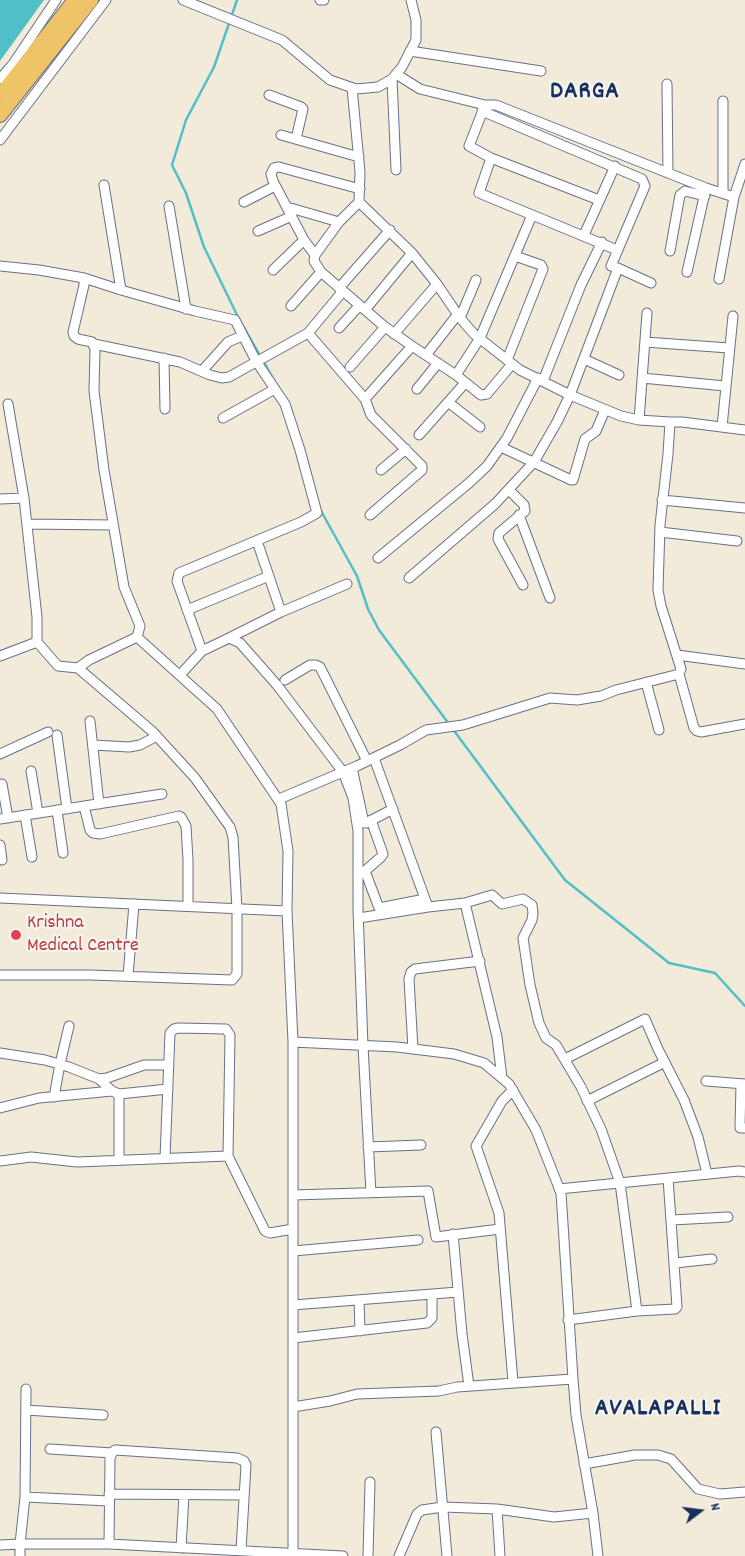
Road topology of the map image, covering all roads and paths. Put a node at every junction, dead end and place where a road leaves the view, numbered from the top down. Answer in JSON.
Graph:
{"nodes":[{"id":1,"x":56,"y":0,"type":"edge"},
{"id":2,"x":75,"y":0,"type":"edge"},
{"id":3,"x":91,"y":0,"type":"edge"},
{"id":4,"x":106,"y":0,"type":"edge"},
{"id":5,"x":183,"y":0,"type":"edge"},
{"id":6,"x":320,"y":0,"type":"edge"},
{"id":7,"x":324,"y":0,"type":"edge"},
{"id":8,"x":411,"y":0,"type":"edge"},
{"id":9,"x":410,"y":51,"type":"junction"},
{"id":10,"x":541,"y":71,"type":"dead end"},
{"id":11,"x":394,"y":77,"type":"junction"},
{"id":12,"x":0,"y":79,"type":"edge"},
{"id":13,"x":667,"y":84,"type":"dead end"},
{"id":14,"x":352,"y":88,"type":"junction"},
{"id":15,"x":269,"y":95,"type":"dead end"},
{"id":16,"x":0,"y":96,"type":"edge"},
{"id":17,"x":723,"y":101,"type":"dead end"},
{"id":18,"x":484,"y":108,"type":"junction"},
{"id":19,"x":0,"y":115,"type":"edge"},
{"id":20,"x":281,"y":135,"type":"dead end"},
{"id":21,"x":296,"y":139,"type":"junction"},
{"id":22,"x":0,"y":140,"type":"edge"},
{"id":23,"x":358,"y":157,"type":"junction"},
{"id":24,"x":491,"y":158,"type":"junction"},
{"id":25,"x":745,"y":164,"type":"edge"},
{"id":26,"x":615,"y":166,"type":"junction"},
{"id":27,"x":396,"y":170,"type":"dead end"},
{"id":28,"x":668,"y":173,"type":"junction"},
{"id":29,"x":104,"y":185,"type":"dead end"},
{"id":30,"x":742,"y":185,"type":"edge"},
{"id":31,"x":275,"y":186,"type":"junction"},
{"id":32,"x":360,"y":189,"type":"junction"},
{"id":33,"x":706,"y":192,"type":"junction"},
{"id":34,"x":724,"y":194,"type":"junction"},
{"id":35,"x":734,"y":197,"type":"junction"},
{"id":36,"x":599,"y":200,"type":"junction"},
{"id":37,"x":244,"y":202,"type":"dead end"},
{"id":38,"x":359,"y":202,"type":"junction"},
{"id":39,"x":169,"y":206,"type":"dead end"},
{"id":40,"x":287,"y":207,"type":"junction"},
{"id":41,"x":532,"y":215,"type":"junction"},
{"id":42,"x":292,"y":216,"type":"junction"},
{"id":43,"x":339,"y":222,"type":"junction"},
{"id":44,"x":390,"y":230,"type":"junction"},
{"id":45,"x":258,"y":232,"type":"dead end"},
{"id":46,"x":584,"y":235,"type":"junction"},
{"id":47,"x":304,"y":240,"type":"junction"},
{"id":48,"x":602,"y":242,"type":"junction"},
{"id":49,"x":618,"y":250,"type":"junction"},
{"id":50,"x":670,"y":251,"type":"dead end"},
{"id":51,"x":412,"y":253,"type":"junction"},
{"id":52,"x":314,"y":254,"type":"junction"},
{"id":53,"x":515,"y":256,"type":"junction"},
{"id":54,"x":0,"y":266,"type":"edge"},
{"id":55,"x":618,"y":268,"type":"junction"},
{"id":56,"x":273,"y":270,"type":"dead end"},
{"id":57,"x":321,"y":272,"type":"junction"},
{"id":58,"x":687,"y":272,"type":"dead end"},
{"id":59,"x":84,"y":278,"type":"junction"},
{"id":60,"x":719,"y":279,"type":"dead end"},
{"id":61,"x":476,"y":280,"type":"dead end"},
{"id":62,"x":651,"y":283,"type":"dead end"},
{"id":63,"x":436,"y":284,"type":"junction"},
{"id":64,"x":341,"y":289,"type":"junction"},
{"id":65,"x":121,"y":290,"type":"junction"},
{"id":66,"x":291,"y":306,"type":"dead end"},
{"id":67,"x":186,"y":308,"type":"junction"},
{"id":68,"x":362,"y":308,"type":"junction"},
{"id":69,"x":647,"y":313,"type":"dead end"},
{"id":70,"x":459,"y":316,"type":"junction"},
{"id":71,"x":733,"y":316,"type":"dead end"},
{"id":72,"x":385,"y":327,"type":"junction"},
{"id":73,"x":339,"y":328,"type":"dead end"},
{"id":74,"x":308,"y":333,"type":"junction"},
{"id":75,"x":394,"y":334,"type":"junction"},
{"id":76,"x":242,"y":336,"type":"junction"},
{"id":77,"x":480,"y":338,"type":"junction"},
{"id":78,"x":645,"y":342,"type":"junction"},
{"id":79,"x":94,"y":344,"type":"junction"},
{"id":80,"x":412,"y":346,"type":"junction"},
{"id":81,"x":729,"y":348,"type":"junction"},
{"id":82,"x":426,"y":355,"type":"junction"},
{"id":83,"x":164,"y":358,"type":"junction"},
{"id":84,"x":584,"y":359,"type":"junction"},
{"id":85,"x":257,"y":360,"type":"junction"},
{"id":86,"x":510,"y":362,"type":"junction"},
{"id":87,"x":438,"y":363,"type":"junction"},
{"id":88,"x":350,"y":367,"type":"dead end"},
{"id":89,"x":202,"y":372,"type":"junction"},
{"id":90,"x":456,"y":375,"type":"junction"},
{"id":91,"x":618,"y":375,"type":"dead end"},
{"id":92,"x":642,"y":378,"type":"junction"},
{"id":93,"x":540,"y":379,"type":"junction"},
{"id":94,"x":465,"y":383,"type":"junction"},
{"id":95,"x":725,"y":386,"type":"junction"},
{"id":96,"x":275,"y":389,"type":"junction"},
{"id":97,"x":417,"y":389,"type":"dead end"},
{"id":98,"x":570,"y":395,"type":"junction"},
{"id":99,"x":365,"y":400,"type":"junction"},
{"id":100,"x":448,"y":402,"type":"junction"},
{"id":101,"x":8,"y":404,"type":"dead end"},
{"id":102,"x":165,"y":409,"type":"dead end"},
{"id":103,"x":605,"y":410,"type":"junction"},
{"id":104,"x":223,"y":418,"type":"dead end"},
{"id":105,"x":638,"y":420,"type":"junction"},
{"id":106,"x":670,"y":422,"type":"junction"},
{"id":107,"x":480,"y":427,"type":"dead end"},
{"id":108,"x":722,"y":427,"type":"junction"},
{"id":109,"x":745,"y":430,"type":"edge"},
{"id":110,"x":419,"y":435,"type":"dead end"},
{"id":111,"x":501,"y":447,"type":"junction"},
{"id":112,"x":406,"y":449,"type":"junction"},
{"id":113,"x":534,"y":462,"type":"junction"},
{"id":114,"x":381,"y":470,"type":"dead end"},
{"id":115,"x":509,"y":490,"type":"junction"},
{"id":116,"x":24,"y":498,"type":"junction"},
{"id":117,"x":0,"y":499,"type":"edge"},
{"id":118,"x":662,"y":500,"type":"junction"},
{"id":119,"x":745,"y":508,"type":"edge"},
{"id":120,"x":370,"y":515,"type":"dead end"},
{"id":121,"x":519,"y":515,"type":"junction"},
{"id":122,"x":27,"y":524,"type":"junction"},
{"id":123,"x":113,"y":524,"type":"junction"},
{"id":124,"x":660,"y":532,"type":"junction"},
{"id":125,"x":257,"y":541,"type":"junction"},
{"id":126,"x":737,"y":541,"type":"dead end"},
{"id":127,"x":378,"y":558,"type":"dead end"},
{"id":128,"x":269,"y":576,"type":"junction"},
{"id":129,"x":409,"y":578,"type":"dead end"},
{"id":130,"x":347,"y":584,"type":"dead end"},
{"id":131,"x":523,"y":585,"type":"dead end"},
{"id":132,"x":550,"y":598,"type":"dead end"},
{"id":133,"x":187,"y":610,"type":"junction"},
{"id":134,"x":281,"y":612,"type":"junction"},
{"id":135,"x":137,"y":637,"type":"junction"},
{"id":136,"x":229,"y":638,"type":"junction"},
{"id":137,"x":37,"y":642,"type":"junction"},
{"id":138,"x":202,"y":651,"type":"junction"},
{"id":139,"x":677,"y":655,"type":"junction"},
{"id":140,"x":0,"y":656,"type":"edge"},
{"id":141,"x":745,"y":664,"type":"edge"},
{"id":142,"x":78,"y":668,"type":"junction"},
{"id":143,"x":679,"y":674,"type":"junction"},
{"id":144,"x":180,"y":675,"type":"junction"},
{"id":145,"x":285,"y":680,"type":"dead end"},
{"id":146,"x":646,"y":682,"type":"junction"},
{"id":147,"x":90,"y":721,"type":"dead end"},
{"id":148,"x":745,"y":724,"type":"edge"},
{"id":149,"x":659,"y":730,"type":"dead end"},
{"id":150,"x":157,"y":736,"type":"junction"},
{"id":151,"x":93,"y":745,"type":"junction"},
{"id":152,"x":0,"y":754,"type":"edge"},
{"id":153,"x":370,"y":760,"type":"junction"},
{"id":154,"x":352,"y":768,"type":"junction"},
{"id":155,"x":31,"y":771,"type":"dead end"},
{"id":156,"x":342,"y":772,"type":"junction"},
{"id":157,"x":2,"y":784,"type":"dead end"},
{"id":158,"x":162,"y":794,"type":"dead end"},
{"id":159,"x":279,"y":800,"type":"junction"},
{"id":160,"x":99,"y":804,"type":"junction"},
{"id":161,"x":84,"y":806,"type":"junction"},
{"id":162,"x":68,"y":808,"type":"junction"},
{"id":163,"x":393,"y":809,"type":"junction"},
{"id":164,"x":57,"y":810,"type":"junction"},
{"id":165,"x":38,"y":813,"type":"junction"},
{"id":166,"x":25,"y":815,"type":"junction"},
{"id":167,"x":4,"y":819,"type":"edge"},
{"id":168,"x":372,"y":820,"type":"junction"},
{"id":169,"x":0,"y":845,"type":"edge"},
{"id":170,"x":63,"y":853,"type":"dead end"},
{"id":171,"x":32,"y":857,"type":"dead end"},
{"id":172,"x":2,"y":860,"type":"dead end"},
{"id":173,"x":0,"y":898,"type":"edge"},
{"id":174,"x":426,"y":903,"type":"junction"},
{"id":175,"x":465,"y":903,"type":"junction"},
{"id":176,"x":134,"y":904,"type":"junction"},
{"id":177,"x":188,"y":906,"type":"junction"},
{"id":178,"x":237,"y":908,"type":"junction"},
{"id":179,"x":287,"y":911,"type":"junction"},
{"id":180,"x":359,"y":918,"type":"junction"},
{"id":181,"x":480,"y":961,"type":"junction"},
{"id":182,"x":0,"y":975,"type":"edge"},
{"id":183,"x":128,"y":976,"type":"junction"},
{"id":184,"x":70,"y":1026,"type":"dead end"},
{"id":185,"x":293,"y":1042,"type":"junction"},
{"id":186,"x":363,"y":1046,"type":"junction"},
{"id":187,"x":413,"y":1049,"type":"junction"},
{"id":188,"x":0,"y":1053,"type":"edge"},
{"id":189,"x":565,"y":1059,"type":"junction"},
{"id":190,"x":665,"y":1062,"type":"junction"},
{"id":191,"x":60,"y":1064,"type":"junction"},
{"id":192,"x":169,"y":1065,"type":"junction"},
{"id":193,"x":502,"y":1078,"type":"junction"},
{"id":194,"x":99,"y":1079,"type":"junction"},
{"id":195,"x":706,"y":1082,"type":"dead end"},
{"id":196,"x":743,"y":1084,"type":"edge"},
{"id":197,"x":168,"y":1089,"type":"junction"},
{"id":198,"x":513,"y":1090,"type":"junction"},
{"id":199,"x":116,"y":1093,"type":"junction"},
{"id":200,"x":54,"y":1097,"type":"junction"},
{"id":201,"x":587,"y":1101,"type":"junction"},
{"id":202,"x":0,"y":1108,"type":"edge"},
{"id":203,"x":745,"y":1128,"type":"edge"},
{"id":204,"x":421,"y":1145,"type":"dead end"},
{"id":205,"x":368,"y":1147,"type":"junction"},
{"id":206,"x":228,"y":1156,"type":"junction"},
{"id":207,"x":165,"y":1158,"type":"junction"},
{"id":208,"x":118,"y":1160,"type":"junction"},
{"id":209,"x":0,"y":1161,"type":"edge"},
{"id":210,"x":745,"y":1172,"type":"edge"},
{"id":211,"x":707,"y":1174,"type":"junction"},
{"id":212,"x":668,"y":1178,"type":"junction"},
{"id":213,"x":620,"y":1183,"type":"junction"},
{"id":214,"x":559,"y":1189,"type":"junction"},
{"id":215,"x":371,"y":1193,"type":"junction"},
{"id":216,"x":293,"y":1195,"type":"junction"},
{"id":217,"x":728,"y":1217,"type":"dead end"},
{"id":218,"x":672,"y":1220,"type":"junction"},
{"id":219,"x":293,"y":1229,"type":"junction"},
{"id":220,"x":500,"y":1229,"type":"junction"},
{"id":221,"x":453,"y":1234,"type":"junction"},
{"id":222,"x":418,"y":1240,"type":"dead end"},
{"id":223,"x":293,"y":1251,"type":"junction"},
{"id":224,"x":712,"y":1259,"type":"dead end"},
{"id":225,"x":675,"y":1263,"type":"junction"},
{"id":226,"x":458,"y":1292,"type":"junction"},
{"id":227,"x":432,"y":1294,"type":"junction"},
{"id":228,"x":359,"y":1300,"type":"junction"},
{"id":229,"x":293,"y":1305,"type":"junction"},
{"id":230,"x":637,"y":1311,"type":"junction"},
{"id":231,"x":568,"y":1320,"type":"junction"},
{"id":232,"x":360,"y":1331,"type":"junction"},
{"id":233,"x":293,"y":1338,"type":"junction"},
{"id":234,"x":573,"y":1379,"type":"junction"},
{"id":235,"x":513,"y":1382,"type":"junction"},
{"id":236,"x":469,"y":1386,"type":"junction"},
{"id":237,"x":26,"y":1389,"type":"dead end"},
{"id":238,"x":293,"y":1407,"type":"junction"},
{"id":239,"x":26,"y":1410,"type":"junction"},
{"id":240,"x":103,"y":1415,"type":"dead end"},
{"id":241,"x":436,"y":1432,"type":"dead end"},
{"id":242,"x":50,"y":1449,"type":"dead end"},
{"id":243,"x":112,"y":1452,"type":"junction"},
{"id":244,"x":584,"y":1464,"type":"junction"},
{"id":245,"x":370,"y":1482,"type":"dead end"},
{"id":246,"x":745,"y":1492,"type":"edge"},
{"id":247,"x":184,"y":1495,"type":"junction"},
{"id":248,"x":244,"y":1495,"type":"junction"},
{"id":249,"x":25,"y":1497,"type":"junction"},
{"id":250,"x":110,"y":1497,"type":"junction"},
{"id":251,"x":443,"y":1507,"type":"junction"},
{"id":252,"x":497,"y":1509,"type":"junction"},
{"id":253,"x":593,"y":1512,"type":"junction"},
{"id":254,"x":20,"y":1544,"type":"junction"},
{"id":255,"x":109,"y":1544,"type":"junction"},
{"id":256,"x":0,"y":1545,"type":"edge"},
{"id":257,"x":181,"y":1548,"type":"junction"},
{"id":258,"x":241,"y":1550,"type":"junction"},
{"id":259,"x":155,"y":1551,"type":"edge"},
{"id":260,"x":293,"y":1555,"type":"edge"},
{"id":261,"x":20,"y":1556,"type":"edge"},
{"id":262,"x":343,"y":1556,"type":"edge"},
{"id":263,"x":368,"y":1556,"type":"edge"},
{"id":264,"x":399,"y":1556,"type":"edge"},
{"id":265,"x":447,"y":1556,"type":"edge"},
{"id":266,"x":500,"y":1556,"type":"edge"},
{"id":267,"x":598,"y":1556,"type":"edge"}],
"edges":[{"from":1,"to":12,"type":"street"},
{"from":2,"to":16,"type":"highway"},
{"from":3,"to":19,"type":"highway"},
{"from":4,"to":22,"type":"street"},
{"from":5,"to":14,"type":"street"},
{"from":6,"to":7,"type":"street"},
{"from":8,"to":9,"type":"street"},
{"from":9,"to":10,"type":"street"},
{"from":9,"to":11,"type":"street"},
{"from":11,"to":14,"type":"street"},
{"from":11,"to":18,"type":"street"},
{"from":11,"to":27,"type":"street"},
{"from":13,"to":28,"type":"street"},
{"from":14,"to":23,"type":"street"},
{"from":15,"to":21,"type":"street"},
{"from":17,"to":34,"type":"street"},
{"from":18,"to":24,"type":"street"},
{"from":18,"to":26,"type":"street"},
{"from":18,"to":28,"type":"street"},
{"from":20,"to":21,"type":"street"},
{"from":21,"to":23,"type":"street"},
{"from":23,"to":32,"type":"street"},
{"from":24,"to":36,"type":"street"},
{"from":24,"to":41,"type":"street"},
{"from":25,"to":30,"type":"street"},
{"from":26,"to":36,"type":"street"},
{"from":26,"to":49,"type":"street"},
{"from":28,"to":33,"type":"street"},
{"from":29,"to":65,"type":"street"},
{"from":30,"to":35,"type":"street"},
{"from":31,"to":32,"type":"street"},
{"from":31,"to":37,"type":"street"},
{"from":31,"to":40,"type":"street"},
{"from":32,"to":38,"type":"street"},
{"from":33,"to":34,"type":"street"},
{"from":33,"to":50,"type":"street"},
{"from":33,"to":58,"type":"street"},
{"from":34,"to":35,"type":"street"},
{"from":35,"to":60,"type":"street"},
{"from":36,"to":46,"type":"street"},
{"from":38,"to":43,"type":"street"},
{"from":38,"to":44,"type":"street"},
{"from":39,"to":67,"type":"street"},
{"from":40,"to":42,"type":"street"},
{"from":40,"to":43,"type":"street"},
{"from":41,"to":46,"type":"street"},
{"from":41,"to":53,"type":"street"},
{"from":42,"to":45,"type":"street"},
{"from":42,"to":47,"type":"street"},
{"from":43,"to":52,"type":"street"},
{"from":44,"to":51,"type":"street"},
{"from":44,"to":64,"type":"street"},
{"from":46,"to":48,"type":"street"},
{"from":47,"to":52,"type":"street"},
{"from":47,"to":56,"type":"street"},
{"from":48,"to":49,"type":"street"},
{"from":48,"to":93,"type":"street"},
{"from":49,"to":55,"type":"street"},
{"from":51,"to":63,"type":"street"},
{"from":51,"to":68,"type":"street"},
{"from":52,"to":57,"type":"street"},
{"from":53,"to":77,"type":"street"},
{"from":53,"to":86,"type":"street"},
{"from":54,"to":59,"type":"street"},
{"from":55,"to":62,"type":"street"},
{"from":55,"to":84,"type":"street"},
{"from":57,"to":64,"type":"street"},
{"from":57,"to":66,"type":"street"},
{"from":59,"to":65,"type":"street"},
{"from":59,"to":79,"type":"street"},
{"from":61,"to":70,"type":"street"},
{"from":63,"to":70,"type":"street"},
{"from":63,"to":75,"type":"street"},
{"from":64,"to":68,"type":"street"},
{"from":64,"to":74,"type":"street"},
{"from":65,"to":67,"type":"street"},
{"from":67,"to":76,"type":"street"},
{"from":68,"to":72,"type":"street"},
{"from":68,"to":73,"type":"street"},
{"from":69,"to":78,"type":"street"},
{"from":70,"to":77,"type":"street"},
{"from":70,"to":82,"type":"street"},
{"from":71,"to":81,"type":"street"},
{"from":72,"to":75,"type":"street"},
{"from":72,"to":88,"type":"street"},
{"from":74,"to":85,"type":"street"},
{"from":74,"to":99,"type":"street"},
{"from":75,"to":80,"type":"street"},
{"from":76,"to":85,"type":"street"},
{"from":76,"to":89,"type":"street"},
{"from":77,"to":86,"type":"street"},
{"from":77,"to":90,"type":"street"},
{"from":78,"to":81,"type":"street"},
{"from":78,"to":92,"type":"street"},
{"from":79,"to":83,"type":"street"},
{"from":79,"to":123,"type":"street"},
{"from":80,"to":82,"type":"street"},
{"from":80,"to":99,"type":"street"},
{"from":81,"to":95,"type":"street"},
{"from":82,"to":87,"type":"street"},
{"from":83,"to":89,"type":"street"},
{"from":83,"to":102,"type":"street"},
{"from":84,"to":91,"type":"street"},
{"from":84,"to":98,"type":"street"},
{"from":85,"to":89,"type":"street"},
{"from":85,"to":96,"type":"street"},
{"from":86,"to":93,"type":"street"},
{"from":86,"to":94,"type":"street"},
{"from":87,"to":90,"type":"street"},
{"from":87,"to":97,"type":"street"},
{"from":90,"to":94,"type":"street"},
{"from":92,"to":95,"type":"street"},
{"from":92,"to":105,"type":"street"},
{"from":93,"to":98,"type":"street"},
{"from":93,"to":111,"type":"street"},
{"from":94,"to":100,"type":"street"},
{"from":95,"to":108,"type":"street"},
{"from":96,"to":104,"type":"street"},
{"from":96,"to":125,"type":"street"},
{"from":98,"to":103,"type":"street"},
{"from":98,"to":113,"type":"street"},
{"from":99,"to":112,"type":"street"},
{"from":100,"to":107,"type":"street"},
{"from":100,"to":110,"type":"street"},
{"from":101,"to":116,"type":"street"},
{"from":103,"to":105,"type":"street"},
{"from":103,"to":113,"type":"street"},
{"from":105,"to":106,"type":"street"},
{"from":106,"to":108,"type":"street"},
{"from":106,"to":118,"type":"street"},
{"from":108,"to":109,"type":"street"},
{"from":111,"to":113,"type":"street"},
{"from":111,"to":127,"type":"street"},
{"from":112,"to":114,"type":"street"},
{"from":112,"to":120,"type":"street"},
{"from":113,"to":115,"type":"street"},
{"from":115,"to":121,"type":"street"},
{"from":115,"to":129,"type":"street"},
{"from":116,"to":117,"type":"street"},
{"from":116,"to":122,"type":"street"},
{"from":118,"to":119,"type":"street"},
{"from":118,"to":124,"type":"street"},
{"from":121,"to":131,"type":"street"},
{"from":121,"to":132,"type":"street"},
{"from":122,"to":123,"type":"street"},
{"from":122,"to":137,"type":"street"},
{"from":123,"to":135,"type":"street"},
{"from":124,"to":126,"type":"street"},
{"from":124,"to":139,"type":"street"},
{"from":125,"to":128,"type":"street"},
{"from":125,"to":133,"type":"street"},
{"from":128,"to":133,"type":"street"},
{"from":128,"to":134,"type":"street"},
{"from":130,"to":134,"type":"street"},
{"from":133,"to":138,"type":"street"},
{"from":134,"to":136,"type":"street"},
{"from":135,"to":142,"type":"street"},
{"from":135,"to":144,"type":"street"},
{"from":136,"to":138,"type":"street"},
{"from":136,"to":156,"type":"street"},
{"from":137,"to":140,"type":"street"},
{"from":137,"to":142,"type":"street"},
{"from":138,"to":144,"type":"street"},
{"from":139,"to":141,"type":"street"},
{"from":139,"to":143,"type":"street"},
{"from":142,"to":150,"type":"street"},
{"from":143,"to":146,"type":"street"},
{"from":143,"to":148,"type":"street"},
{"from":144,"to":159,"type":"street"},
{"from":145,"to":153,"type":"street"},
{"from":146,"to":149,"type":"street"},
{"from":146,"to":153,"type":"street"},
{"from":147,"to":151,"type":"street"},
{"from":150,"to":151,"type":"street"},
{"from":150,"to":178,"type":"street"},
{"from":151,"to":160,"type":"street"},
{"from":152,"to":162,"type":"street"},
{"from":153,"to":154,"type":"street"},
{"from":153,"to":163,"type":"street"},
{"from":154,"to":156,"type":"street"},
{"from":154,"to":168,"type":"street"},
{"from":155,"to":165,"type":"street"},
{"from":156,"to":159,"type":"street"},
{"from":156,"to":180,"type":"street"},
{"from":157,"to":167,"type":"street"},
{"from":158,"to":160,"type":"street"},
{"from":159,"to":179,"type":"street"},
{"from":160,"to":161,"type":"street"},
{"from":161,"to":162,"type":"street"},
{"from":161,"to":177,"type":"street"},
{"from":162,"to":164,"type":"street"},
{"from":163,"to":168,"type":"street"},
{"from":163,"to":174,"type":"street"},
{"from":164,"to":165,"type":"street"},
{"from":164,"to":170,"type":"street"},
{"from":165,"to":166,"type":"street"},
{"from":166,"to":167,"type":"street"},
{"from":166,"to":171,"type":"street"},
{"from":168,"to":174,"type":"street"},
{"from":169,"to":172,"type":"street"},
{"from":173,"to":176,"type":"street"},
{"from":174,"to":175,"type":"street"},
{"from":174,"to":180,"type":"street"},
{"from":175,"to":181,"type":"street"},
{"from":175,"to":189,"type":"street"},
{"from":176,"to":177,"type":"street"},
{"from":176,"to":183,"type":"street"},
{"from":177,"to":178,"type":"street"},
{"from":178,"to":179,"type":"street"},
{"from":178,"to":183,"type":"street"},
{"from":179,"to":185,"type":"street"},
{"from":180,"to":186,"type":"street"},
{"from":181,"to":187,"type":"street"},
{"from":181,"to":193,"type":"street"},
{"from":182,"to":183,"type":"street"},
{"from":184,"to":191,"type":"street"},
{"from":185,"to":186,"type":"street"},
{"from":185,"to":216,"type":"street"},
{"from":186,"to":187,"type":"street"},
{"from":186,"to":205,"type":"street"},
{"from":187,"to":193,"type":"street"},
{"from":188,"to":191,"type":"street"},
{"from":189,"to":190,"type":"street"},
{"from":189,"to":201,"type":"street"},
{"from":190,"to":201,"type":"street"},
{"from":190,"to":211,"type":"street"},
{"from":191,"to":194,"type":"street"},
{"from":191,"to":200,"type":"street"},
{"from":192,"to":194,"type":"street"},
{"from":192,"to":197,"type":"street"},
{"from":192,"to":206,"type":"street"},
{"from":193,"to":198,"type":"street"},
{"from":194,"to":199,"type":"street"},
{"from":195,"to":196,"type":"street"},
{"from":196,"to":203,"type":"street"},
{"from":197,"to":199,"type":"street"},
{"from":197,"to":207,"type":"street"},
{"from":198,"to":214,"type":"street"},
{"from":198,"to":220,"type":"street"},
{"from":199,"to":200,"type":"street"},
{"from":199,"to":208,"type":"street"},
{"from":200,"to":202,"type":"street"},
{"from":201,"to":213,"type":"street"},
{"from":204,"to":205,"type":"street"},
{"from":205,"to":215,"type":"street"},
{"from":206,"to":207,"type":"street"},
{"from":206,"to":219,"type":"street"},
{"from":207,"to":208,"type":"street"},
{"from":208,"to":209,"type":"street"},
{"from":210,"to":211,"type":"street"},
{"from":211,"to":212,"type":"street"},
{"from":212,"to":213,"type":"street"},
{"from":212,"to":218,"type":"street"},
{"from":213,"to":214,"type":"street"},
{"from":213,"to":230,"type":"street"},
{"from":214,"to":231,"type":"street"},
{"from":215,"to":216,"type":"street"},
{"from":215,"to":221,"type":"street"},
{"from":216,"to":219,"type":"street"},
{"from":217,"to":218,"type":"street"},
{"from":218,"to":225,"type":"street"},
{"from":219,"to":223,"type":"street"},
{"from":220,"to":221,"type":"street"},
{"from":220,"to":235,"type":"street"},
{"from":221,"to":226,"type":"street"},
{"from":222,"to":223,"type":"street"},
{"from":223,"to":229,"type":"street"},
{"from":224,"to":225,"type":"street"},
{"from":225,"to":230,"type":"street"},
{"from":226,"to":227,"type":"street"},
{"from":226,"to":236,"type":"street"},
{"from":227,"to":228,"type":"street"},
{"from":227,"to":232,"type":"street"},
{"from":228,"to":229,"type":"street"},
{"from":228,"to":232,"type":"street"},
{"from":229,"to":233,"type":"street"},
{"from":230,"to":231,"type":"street"},
{"from":231,"to":234,"type":"street"},
{"from":232,"to":233,"type":"street"},
{"from":233,"to":238,"type":"street"},
{"from":234,"to":235,"type":"street"},
{"from":234,"to":244,"type":"street"},
{"from":235,"to":236,"type":"street"},
{"from":236,"to":238,"type":"street"},
{"from":237,"to":239,"type":"street"},
{"from":238,"to":260,"type":"street"},
{"from":239,"to":240,"type":"street"},
{"from":239,"to":249,"type":"street"},
{"from":241,"to":251,"type":"street"},
{"from":242,"to":243,"type":"street"},
{"from":243,"to":248,"type":"street"},
{"from":243,"to":250,"type":"street"},
{"from":244,"to":246,"type":"street"},
{"from":244,"to":253,"type":"street"},
{"from":245,"to":263,"type":"street"},
{"from":247,"to":248,"type":"street"},
{"from":247,"to":250,"type":"street"},
{"from":247,"to":257,"type":"street"},
{"from":248,"to":258,"type":"street"},
{"from":249,"to":250,"type":"street"},
{"from":249,"to":254,"type":"street"},
{"from":250,"to":255,"type":"street"},
{"from":251,"to":252,"type":"street"},
{"from":251,"to":264,"type":"street"},
{"from":251,"to":265,"type":"street"},
{"from":252,"to":253,"type":"street"},
{"from":252,"to":266,"type":"street"},
{"from":253,"to":267,"type":"street"},
{"from":254,"to":255,"type":"street"},
{"from":254,"to":256,"type":"street"},
{"from":254,"to":261,"type":"street"},
{"from":255,"to":259,"type":"street"},
{"from":257,"to":258,"type":"street"},
{"from":257,"to":259,"type":"street"},
{"from":258,"to":260,"type":"street"},
{"from":260,"to":262,"type":"street"}]}
